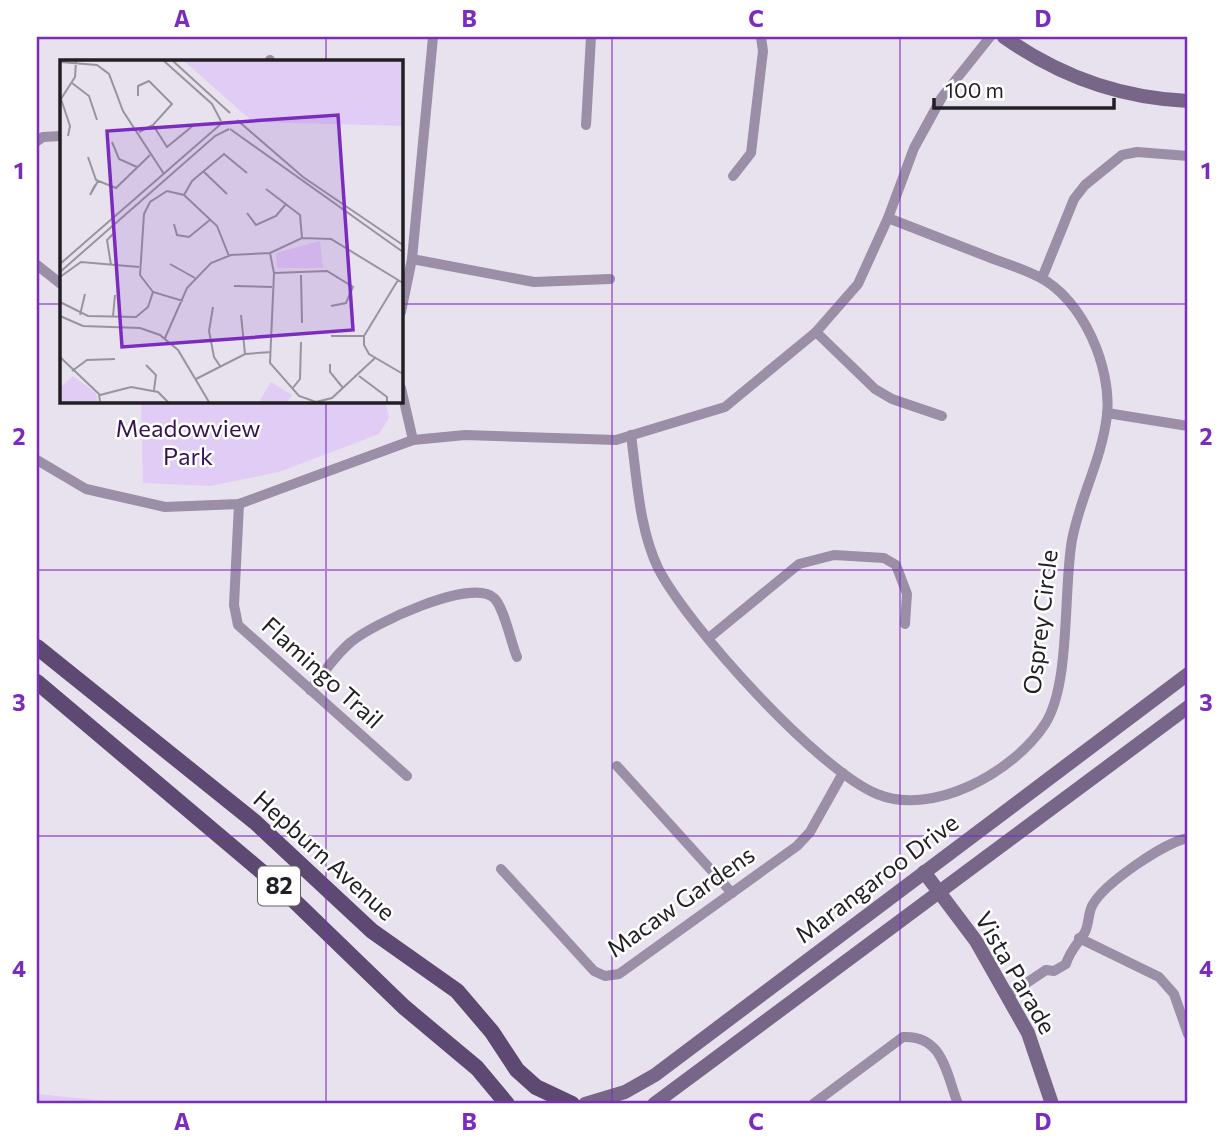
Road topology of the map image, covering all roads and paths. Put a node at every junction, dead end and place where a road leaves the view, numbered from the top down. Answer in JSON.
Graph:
{"nodes":[{"id":1,"x":433,"y":37,"type":"edge"},
{"id":2,"x":591,"y":37,"type":"edge"},
{"id":3,"x":761,"y":37,"type":"edge"},
{"id":4,"x":990,"y":37,"type":"edge"},
{"id":5,"x":1004,"y":37,"type":"edge"},
{"id":6,"x":1188,"y":102,"type":"edge"},
{"id":7,"x":586,"y":125,"type":"dead end"},
{"id":8,"x":60,"y":135,"type":"edge"},
{"id":9,"x":37,"y":141,"type":"edge"},
{"id":10,"x":1188,"y":156,"type":"edge"},
{"id":11,"x":733,"y":176,"type":"dead end"},
{"id":12,"x":888,"y":218,"type":"junction"},
{"id":13,"x":412,"y":259,"type":"junction"},
{"id":14,"x":37,"y":265,"type":"edge"},
{"id":15,"x":1042,"y":278,"type":"junction"},
{"id":16,"x":610,"y":279,"type":"dead end"},
{"id":17,"x":60,"y":283,"type":"edge"},
{"id":18,"x":402,"y":307,"type":"edge"},
{"id":19,"x":816,"y":331,"type":"junction"},
{"id":20,"x":402,"y":393,"type":"edge"},
{"id":21,"x":1107,"y":413,"type":"junction"},
{"id":22,"x":942,"y":416,"type":"dead end"},
{"id":23,"x":1188,"y":426,"type":"edge"},
{"id":24,"x":631,"y":435,"type":"junction"},
{"id":25,"x":412,"y":440,"type":"junction"},
{"id":26,"x":37,"y":460,"type":"edge"},
{"id":27,"x":239,"y":504,"type":"junction"},
{"id":28,"x":905,"y":625,"type":"dead end"},
{"id":29,"x":710,"y":637,"type":"junction"},
{"id":30,"x":37,"y":647,"type":"edge"},
{"id":31,"x":517,"y":657,"type":"dead end"},
{"id":32,"x":1188,"y":674,"type":"edge"},
{"id":33,"x":37,"y":682,"type":"edge"},
{"id":34,"x":310,"y":691,"type":"junction"},
{"id":35,"x":1188,"y":706,"type":"edge"},
{"id":36,"x":617,"y":766,"type":"dead end"},
{"id":37,"x":844,"y":773,"type":"junction"},
{"id":38,"x":407,"y":776,"type":"dead end"},
{"id":39,"x":1188,"y":827,"type":"edge"},
{"id":40,"x":1186,"y":839,"type":"edge"},
{"id":41,"x":500,"y":869,"type":"dead end"},
{"id":42,"x":925,"y":872,"type":"junction"},
{"id":43,"x":732,"y":893,"type":"junction"},
{"id":44,"x":940,"y":893,"type":"junction"},
{"id":45,"x":1079,"y":938,"type":"junction"},
{"id":46,"x":1007,"y":996,"type":"junction"},
{"id":47,"x":1188,"y":1034,"type":"edge"},
{"id":48,"x":507,"y":1104,"type":"edge"},
{"id":49,"x":572,"y":1104,"type":"edge"},
{"id":50,"x":585,"y":1104,"type":"edge"},
{"id":51,"x":654,"y":1104,"type":"edge"},
{"id":52,"x":813,"y":1104,"type":"edge"},
{"id":53,"x":958,"y":1104,"type":"edge"},
{"id":54,"x":1052,"y":1104,"type":"edge"}],
"edges":[{"from":1,"to":13,"type":"street"},
{"from":2,"to":7,"type":"street"},
{"from":3,"to":11,"type":"street"},
{"from":4,"to":12,"type":"street"},
{"from":5,"to":6,"type":"main road"},
{"from":8,"to":9,"type":"street"},
{"from":10,"to":15,"type":"street"},
{"from":12,"to":15,"type":"street","name":"Osprey Circle"},
{"from":12,"to":19,"type":"street"},
{"from":13,"to":16,"type":"street"},
{"from":13,"to":18,"type":"street"},
{"from":14,"to":17,"type":"street"},
{"from":15,"to":21,"type":"street","name":"Osprey Circle"},
{"from":19,"to":22,"type":"street"},
{"from":19,"to":24,"type":"street"},
{"from":20,"to":25,"type":"street"},
{"from":21,"to":23,"type":"street"},
{"from":21,"to":37,"type":"street","name":"Osprey Circle"},
{"from":24,"to":25,"type":"street"},
{"from":24,"to":29,"type":"street","name":"Osprey Circle"},
{"from":25,"to":27,"type":"street"},
{"from":26,"to":27,"type":"street"},
{"from":27,"to":34,"type":"street","name":"Flamingo Trail"},
{"from":28,"to":29,"type":"street"},
{"from":29,"to":37,"type":"street","name":"Osprey Circle"},
{"from":30,"to":49,"type":"main road","name":"Hepburn Avenue","number":"82"},
{"from":31,"to":34,"type":"street"},
{"from":32,"to":42,"type":"main road","name":"Marangaroo Drive"},
{"from":33,"to":48,"type":"main road","number":"82"},
{"from":34,"to":38,"type":"street","name":"Flamingo Trail"},
{"from":35,"to":44,"type":"main road","name":"Marangaroo Drive"},
{"from":36,"to":43,"type":"street"},
{"from":37,"to":43,"type":"street","name":"Macaw Gardens"},
{"from":39,"to":40,"type":"street"},
{"from":40,"to":45,"type":"street"},
{"from":41,"to":43,"type":"street","name":"Macaw Gardens"},
{"from":42,"to":44,"type":"main road","name":"Vista Parade"},
{"from":42,"to":50,"type":"main road","name":"Marangaroo Drive"},
{"from":44,"to":46,"type":"main road","name":"Vista Parade"},
{"from":44,"to":51,"type":"main road","name":"Marangaroo Drive"},
{"from":45,"to":46,"type":"street"},
{"from":45,"to":47,"type":"street"},
{"from":46,"to":54,"type":"main road","name":"Vista Parade"},
{"from":52,"to":53,"type":"street"}]}
